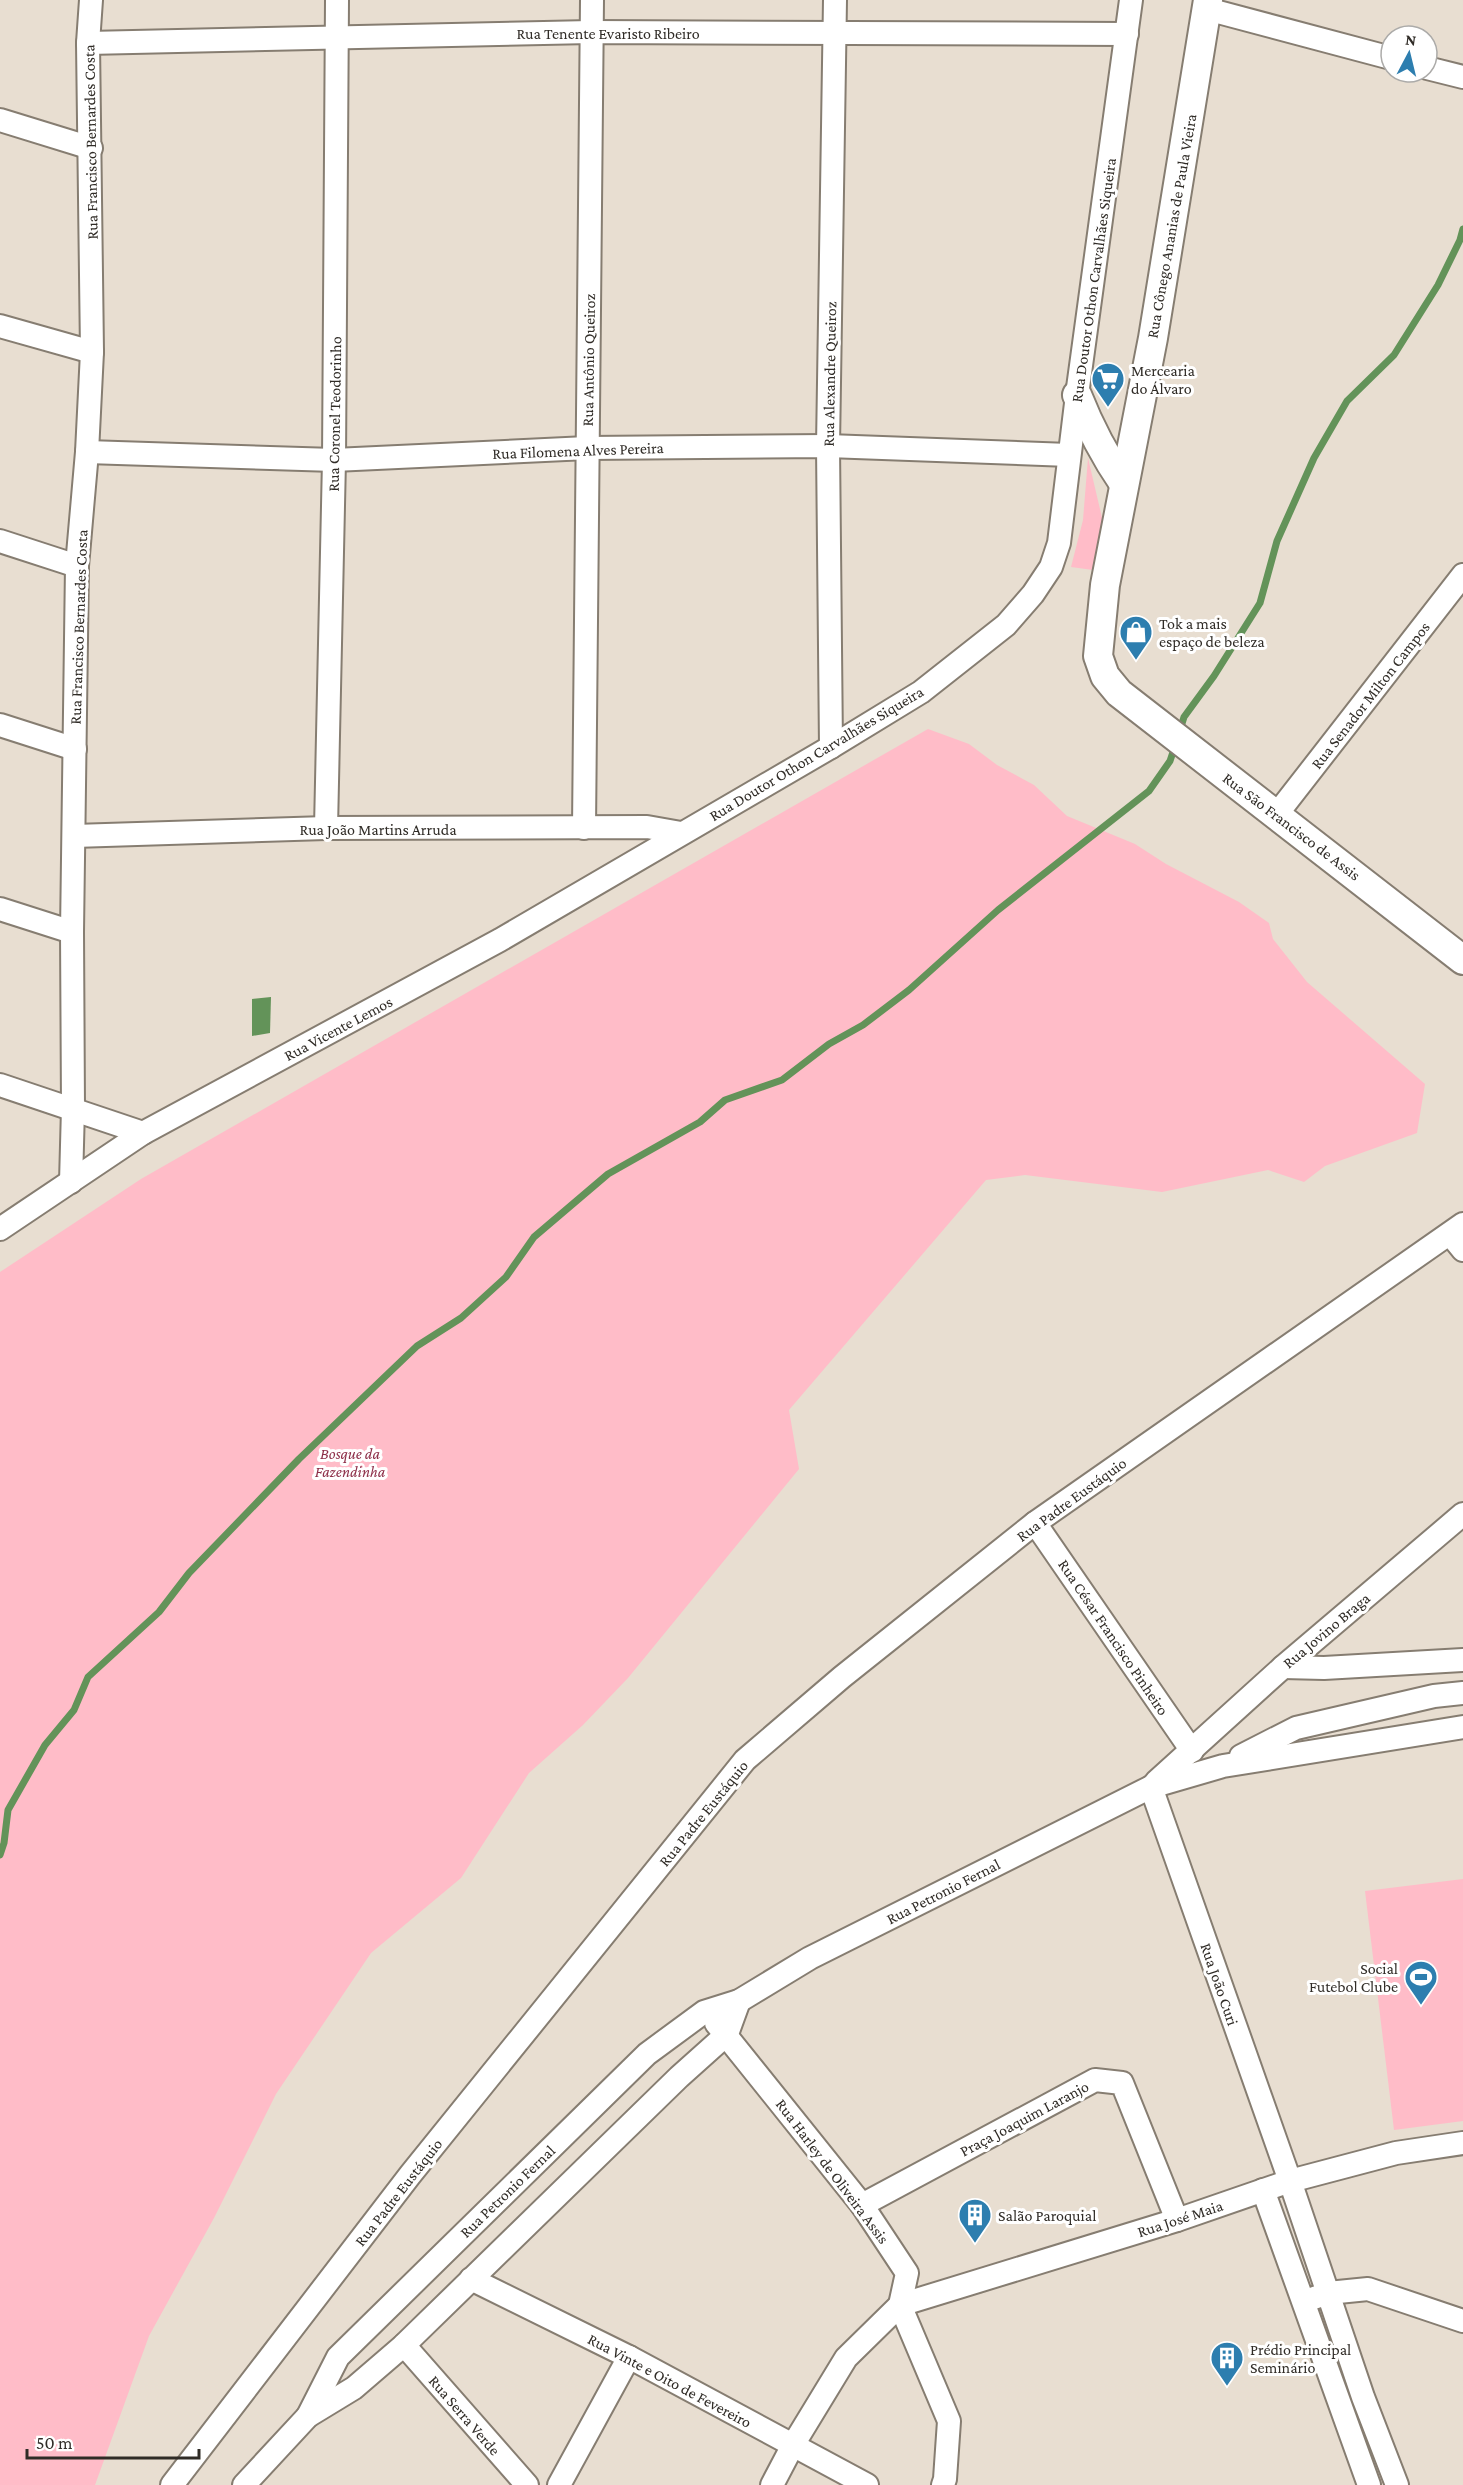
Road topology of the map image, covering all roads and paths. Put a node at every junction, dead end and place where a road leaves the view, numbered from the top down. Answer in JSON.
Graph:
{"nodes":[{"id":1,"x":91,"y":0,"type":"edge"},
{"id":2,"x":337,"y":0,"type":"edge"},
{"id":3,"x":592,"y":0,"type":"edge"},
{"id":4,"x":835,"y":0,"type":"edge"},
{"id":5,"x":1131,"y":0,"type":"edge"},
{"id":6,"x":1207,"y":4,"type":"edge"},
{"id":7,"x":591,"y":32,"type":"junction"},
{"id":8,"x":834,"y":34,"type":"junction"},
{"id":9,"x":1127,"y":34,"type":"junction"},
{"id":10,"x":337,"y":37,"type":"junction"},
{"id":11,"x":88,"y":43,"type":"junction"},
{"id":12,"x":1379,"y":54,"type":"edge"},
{"id":13,"x":1439,"y":71,"type":"edge"},
{"id":14,"x":1463,"y":77,"type":"edge"},
{"id":15,"x":0,"y":120,"type":"edge"},
{"id":16,"x":92,"y":148,"type":"junction"},
{"id":17,"x":0,"y":326,"type":"edge"},
{"id":18,"x":92,"y":352,"type":"junction"},
{"id":19,"x":1077,"y":395,"type":"junction"},
{"id":20,"x":828,"y":446,"type":"junction"},
{"id":21,"x":587,"y":448,"type":"junction"},
{"id":22,"x":87,"y":452,"type":"junction"},
{"id":23,"x":1069,"y":455,"type":"junction"},
{"id":24,"x":334,"y":460,"type":"junction"},
{"id":25,"x":1124,"y":484,"type":"junction"},
{"id":26,"x":0,"y":542,"type":"edge"},
{"id":27,"x":77,"y":566,"type":"junction"},
{"id":28,"x":1463,"y":575,"type":"edge"},
{"id":29,"x":1119,"y":693,"type":"joint"},
{"id":30,"x":0,"y":725,"type":"edge"},
{"id":31,"x":831,"y":747,"type":"junction"},
{"id":32,"x":75,"y":749,"type":"junction"},
{"id":33,"x":1277,"y":814,"type":"junction"},
{"id":34,"x":326,"y":828,"type":"junction"},
{"id":35,"x":584,"y":828,"type":"junction"},
{"id":36,"x":681,"y":833,"type":"junction"},
{"id":37,"x":74,"y":836,"type":"junction"},
{"id":38,"x":0,"y":909,"type":"edge"},
{"id":39,"x":72,"y":933,"type":"junction"},
{"id":40,"x":1463,"y":960,"type":"edge"},
{"id":41,"x":0,"y":1085,"type":"edge"},
{"id":42,"x":73,"y":1108,"type":"junction"},
{"id":43,"x":143,"y":1133,"type":"junction"},
{"id":44,"x":71,"y":1182,"type":"junction"},
{"id":45,"x":0,"y":1229,"type":"edge"},
{"id":46,"x":1459,"y":1236,"type":"edge"},
{"id":47,"x":1463,"y":1514,"type":"edge"},
{"id":48,"x":1035,"y":1523,"type":"junction"},
{"id":49,"x":1463,"y":1660,"type":"edge"},
{"id":50,"x":1283,"y":1667,"type":"junction"},
{"id":51,"x":1463,"y":1681,"type":"edge"},
{"id":52,"x":1463,"y":1693,"type":"edge"},
{"id":53,"x":1434,"y":1696,"type":"junction"},
{"id":54,"x":1463,"y":1727,"type":"edge"},
{"id":55,"x":1192,"y":1750,"type":"junction"},
{"id":56,"x":1223,"y":1766,"type":"junction"},
{"id":57,"x":1151,"y":1787,"type":"junction"},
{"id":58,"x":739,"y":2001,"type":"junction"},
{"id":59,"x":704,"y":2012,"type":"junction"},
{"id":60,"x":727,"y":2034,"type":"junction"},
{"id":61,"x":1463,"y":2143,"type":"edge"},
{"id":62,"x":1290,"y":2181,"type":"junction"},
{"id":63,"x":1263,"y":2190,"type":"junction"},
{"id":64,"x":862,"y":2205,"type":"junction"},
{"id":65,"x":1178,"y":2220,"type":"junction"},
{"id":66,"x":471,"y":2279,"type":"junction"},
{"id":67,"x":1328,"y":2293,"type":"junction"},
{"id":68,"x":1303,"y":2301,"type":"junction"},
{"id":69,"x":900,"y":2305,"type":"junction"},
{"id":70,"x":1463,"y":2321,"type":"edge"},
{"id":71,"x":404,"y":2345,"type":"junction"},
{"id":72,"x":629,"y":2357,"type":"junction"},
{"id":73,"x":1363,"y":2397,"type":"junction"},
{"id":74,"x":1339,"y":2405,"type":"junction"},
{"id":75,"x":308,"y":2416,"type":"junction"},
{"id":76,"x":793,"y":2445,"type":"junction"},
{"id":77,"x":1393,"y":2484,"type":"edge"},
{"id":78,"x":172,"y":2485,"type":"edge"},
{"id":79,"x":244,"y":2485,"type":"edge"},
{"id":80,"x":527,"y":2485,"type":"edge"},
{"id":81,"x":559,"y":2485,"type":"edge"},
{"id":82,"x":772,"y":2485,"type":"edge"},
{"id":83,"x":867,"y":2485,"type":"edge"},
{"id":84,"x":943,"y":2485,"type":"edge"},
{"id":85,"x":1369,"y":2485,"type":"edge"}],
"edges":[{"from":1,"to":11,"type":"street","name":"Rua Francisco Bernardes Costa"},
{"from":2,"to":10,"type":"street","name":"Rua Coronel Teodorinho"},
{"from":3,"to":7,"type":"street","name":"Rua Antônio Queiroz"},
{"from":4,"to":8,"type":"street","name":"Rua Alexandre Queiroz"},
{"from":5,"to":9,"type":"street","name":"Rua Doutor Othon Carvalhães Siqueira"},
{"from":6,"to":12,"type":"street"},
{"from":6,"to":25,"type":"street","name":"Rua Cônego Ananias de Paula Vieira"},
{"from":7,"to":8,"type":"street","name":"Rua Tenente Evaristo Ribeiro"},
{"from":7,"to":10,"type":"street","name":"Rua Tenente Evaristo Ribeiro"},
{"from":7,"to":21,"type":"street","name":"Rua Antônio Queiroz"},
{"from":8,"to":9,"type":"street","name":"Rua Tenente Evaristo Ribeiro"},
{"from":8,"to":20,"type":"street","name":"Rua Alexandre Queiroz"},
{"from":9,"to":19,"type":"street","name":"Rua Doutor Othon Carvalhães Siqueira"},
{"from":10,"to":11,"type":"street","name":"Rua Tenente Evaristo Ribeiro"},
{"from":10,"to":24,"type":"street","name":"Rua Coronel Teodorinho"},
{"from":11,"to":16,"type":"street","name":"Rua Francisco Bernardes Costa"},
{"from":13,"to":14,"type":"street"},
{"from":15,"to":16,"type":"street"},
{"from":16,"to":18,"type":"street","name":"Rua Francisco Bernardes Costa"},
{"from":17,"to":18,"type":"street"},
{"from":18,"to":22,"type":"street","name":"Rua Francisco Bernardes Costa"},
{"from":19,"to":23,"type":"street","name":"Rua Doutor Othon Carvalhães Siqueira"},
{"from":19,"to":25,"type":"street"},
{"from":20,"to":21,"type":"street","name":"Rua Filomena Alves Pereira"},
{"from":20,"to":23,"type":"street","name":"Rua Filomena Alves Pereira"},
{"from":20,"to":31,"type":"street","name":"Rua Alexandre Queiroz"},
{"from":21,"to":24,"type":"street","name":"Rua Filomena Alves Pereira"},
{"from":21,"to":35,"type":"street","name":"Rua Antônio Queiroz"},
{"from":22,"to":24,"type":"street","name":"Rua Filomena Alves Pereira"},
{"from":22,"to":27,"type":"street","name":"Rua Francisco Bernardes Costa"},
{"from":23,"to":31,"type":"street","name":"Rua Doutor Othon Carvalhães Siqueira"},
{"from":24,"to":34,"type":"street","name":"Rua Coronel Teodorinho"},
{"from":25,"to":29,"type":"street","name":"Rua Cônego Ananias de Paula Vieira"},
{"from":26,"to":27,"type":"street"},
{"from":27,"to":32,"type":"street","name":"Rua Francisco Bernardes Costa"},
{"from":28,"to":33,"type":"street","name":"Rua Senador Milton Campos"},
{"from":29,"to":33,"type":"street","name":"Rua São Francisco de Assis"},
{"from":30,"to":32,"type":"street"},
{"from":31,"to":36,"type":"street","name":"Rua Doutor Othon Carvalhães Siqueira"},
{"from":32,"to":37,"type":"street","name":"Rua Francisco Bernardes Costa"},
{"from":33,"to":40,"type":"street","name":"Rua São Francisco de Assis"},
{"from":34,"to":35,"type":"street","name":"Rua João Martins Arruda"},
{"from":34,"to":37,"type":"street","name":"Rua João Martins Arruda"},
{"from":35,"to":36,"type":"street","name":"Rua João Martins Arruda"},
{"from":36,"to":43,"type":"street","name":"Rua Vicente Lemos"},
{"from":37,"to":39,"type":"street","name":"Rua Francisco Bernardes Costa"},
{"from":38,"to":39,"type":"street"},
{"from":39,"to":42,"type":"street","name":"Rua Francisco Bernardes Costa"},
{"from":41,"to":42,"type":"street"},
{"from":42,"to":43,"type":"street"},
{"from":42,"to":44,"type":"street","name":"Rua Francisco Bernardes Costa"},
{"from":43,"to":44,"type":"street","name":"Rua Vicente Lemos"},
{"from":44,"to":45,"type":"street","name":"Rua Vicente Lemos"},
{"from":46,"to":48,"type":"street","name":"Rua Padre Eustáquio"},
{"from":47,"to":50,"type":"street","name":"Rua Jovino Braga"},
{"from":48,"to":55,"type":"street","name":"Rua César Francisco Pinheiro"},
{"from":48,"to":78,"type":"street","name":"Rua Padre Eustáquio"},
{"from":49,"to":50,"type":"street"},
{"from":50,"to":55,"type":"street","name":"Rua Jovino Braga"},
{"from":51,"to":53,"type":"street","name":"Rua Petronio Fernal"},
{"from":52,"to":53,"type":"street","name":"Rua Petronio Fernal"},
{"from":53,"to":56,"type":"street","name":"Rua Petronio Fernal"},
{"from":54,"to":56,"type":"street","name":"Rua Petronio Fernal"},
{"from":55,"to":57,"type":"street","name":"Rua Petronio Fernal"},
{"from":56,"to":57,"type":"street","name":"Rua Petronio Fernal"},
{"from":57,"to":58,"type":"street","name":"Rua Petronio Fernal"},
{"from":57,"to":62,"type":"street","name":"Rua João Curi"},
{"from":58,"to":59,"type":"street","name":"Rua Petronio Fernal"},
{"from":58,"to":60,"type":"street","name":"Rua Petronio Fernal"},
{"from":59,"to":60,"type":"street","name":"Rua Harley de Oliveira Assis"},
{"from":59,"to":75,"type":"street","name":"Rua Petronio Fernal"},
{"from":60,"to":64,"type":"street","name":"Rua Harley de Oliveira Assis"},
{"from":60,"to":66,"type":"street","name":"Rua Petronio Fernal"},
{"from":61,"to":62,"type":"street","name":"Rua José Maia"},
{"from":62,"to":63,"type":"street","name":"Rua José Maia"},
{"from":62,"to":67,"type":"street","name":"Rua João Curi"},
{"from":63,"to":65,"type":"street","name":"Rua José Maia"},
{"from":63,"to":68,"type":"street"},
{"from":64,"to":65,"type":"street","name":"Praça Joaquim Laranjo"},
{"from":64,"to":69,"type":"street","name":"Rua Harley de Oliveira Assis"},
{"from":65,"to":69,"type":"street","name":"Rua José Maia"},
{"from":66,"to":71,"type":"street","name":"Rua Petronio Fernal"},
{"from":66,"to":72,"type":"street","name":"Rua Vinte e Oito de Fevereiro"},
{"from":67,"to":68,"type":"street"},
{"from":67,"to":70,"type":"street"},
{"from":67,"to":73,"type":"street","name":"Rua João Curi"},
{"from":68,"to":74,"type":"street"},
{"from":69,"to":76,"type":"street"},
{"from":69,"to":84,"type":"street"},
{"from":71,"to":75,"type":"street","name":"Rua Petronio Fernal"},
{"from":71,"to":80,"type":"street","name":"Rua Serra Verde"},
{"from":72,"to":76,"type":"street","name":"Rua Vinte e Oito de Fevereiro"},
{"from":72,"to":81,"type":"street"},
{"from":73,"to":74,"type":"street"},
{"from":73,"to":77,"type":"street","name":"Rua João Curi"},
{"from":74,"to":85,"type":"street"},
{"from":75,"to":79,"type":"street","name":"Rua Petronio Fernal"},
{"from":76,"to":82,"type":"street"},
{"from":76,"to":83,"type":"street","name":"Rua Vinte e Oito de Fevereiro"}]}
